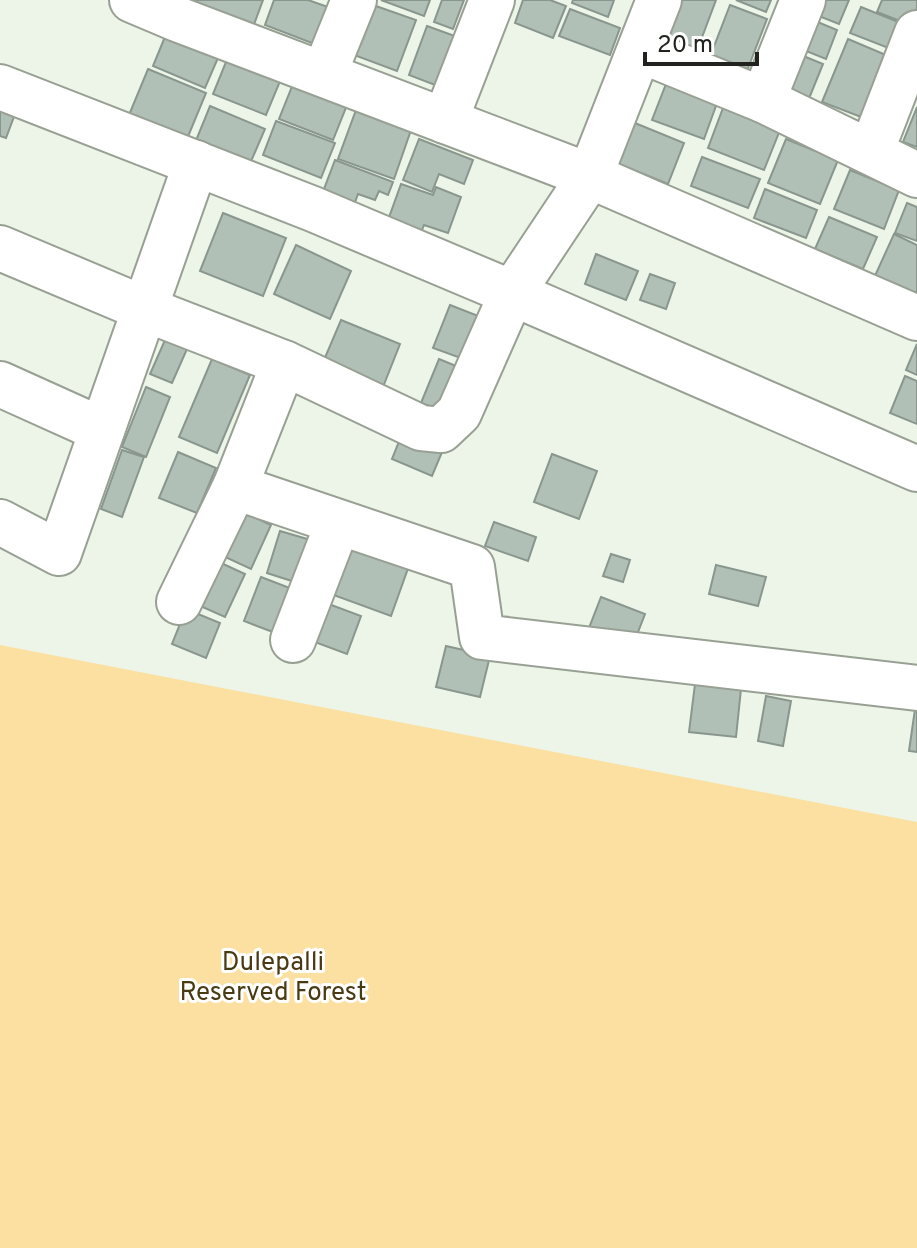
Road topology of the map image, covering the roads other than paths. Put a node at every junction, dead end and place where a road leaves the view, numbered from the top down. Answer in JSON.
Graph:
{"nodes":[{"id":1,"x":132,"y":0,"type":"edge"},
{"id":2,"x":354,"y":0,"type":"edge"},
{"id":3,"x":492,"y":0,"type":"edge"},
{"id":4,"x":659,"y":0,"type":"edge"},
{"id":5,"x":803,"y":0,"type":"edge"},
{"id":6,"x":917,"y":33,"type":"edge"},
{"id":7,"x":640,"y":50,"type":"junction"},
{"id":8,"x":324,"y":74,"type":"junction"},
{"id":9,"x":0,"y":87,"type":"edge"},
{"id":10,"x":763,"y":100,"type":"junction"},
{"id":11,"x":445,"y":121,"type":"junction"},
{"id":12,"x":871,"y":152,"type":"junction"},
{"id":13,"x":196,"y":163,"type":"junction"},
{"id":14,"x":917,"y":175,"type":"edge"},
{"id":15,"x":590,"y":176,"type":"junction"},
{"id":16,"x":0,"y":248,"type":"edge"},
{"id":17,"x":512,"y":293,"type":"junction"},
{"id":18,"x":145,"y":309,"type":"junction"},
{"id":19,"x":917,"y":318,"type":"edge"},
{"id":20,"x":284,"y":363,"type":"junction"},
{"id":21,"x":0,"y":384,"type":"edge"},
{"id":22,"x":102,"y":430,"type":"junction"},
{"id":23,"x":917,"y":469,"type":"edge"},
{"id":24,"x":235,"y":487,"type":"junction"},
{"id":25,"x":0,"y":522,"type":"edge"},
{"id":26,"x":338,"y":523,"type":"junction"},
{"id":27,"x":179,"y":602,"type":"dead end"},
{"id":28,"x":293,"y":640,"type":"dead end"},
{"id":29,"x":917,"y":688,"type":"edge"}],
"edges":[{"from":1,"to":8,"type":"street"},
{"from":2,"to":8,"type":"street"},
{"from":3,"to":11,"type":"street"},
{"from":4,"to":7,"type":"street"},
{"from":5,"to":10,"type":"street"},
{"from":6,"to":12,"type":"street"},
{"from":7,"to":10,"type":"street"},
{"from":7,"to":15,"type":"street"},
{"from":8,"to":11,"type":"street"},
{"from":9,"to":13,"type":"street"},
{"from":10,"to":12,"type":"street"},
{"from":11,"to":15,"type":"street"},
{"from":12,"to":14,"type":"street"},
{"from":13,"to":17,"type":"street"},
{"from":13,"to":18,"type":"street"},
{"from":15,"to":17,"type":"street"},
{"from":15,"to":19,"type":"street"},
{"from":16,"to":18,"type":"street"},
{"from":17,"to":20,"type":"street"},
{"from":17,"to":23,"type":"street"},
{"from":18,"to":20,"type":"street"},
{"from":18,"to":22,"type":"street"},
{"from":20,"to":24,"type":"street"},
{"from":21,"to":22,"type":"street"},
{"from":22,"to":25,"type":"street"},
{"from":24,"to":26,"type":"street"},
{"from":24,"to":27,"type":"street"},
{"from":26,"to":28,"type":"street"},
{"from":26,"to":29,"type":"street"}]}
